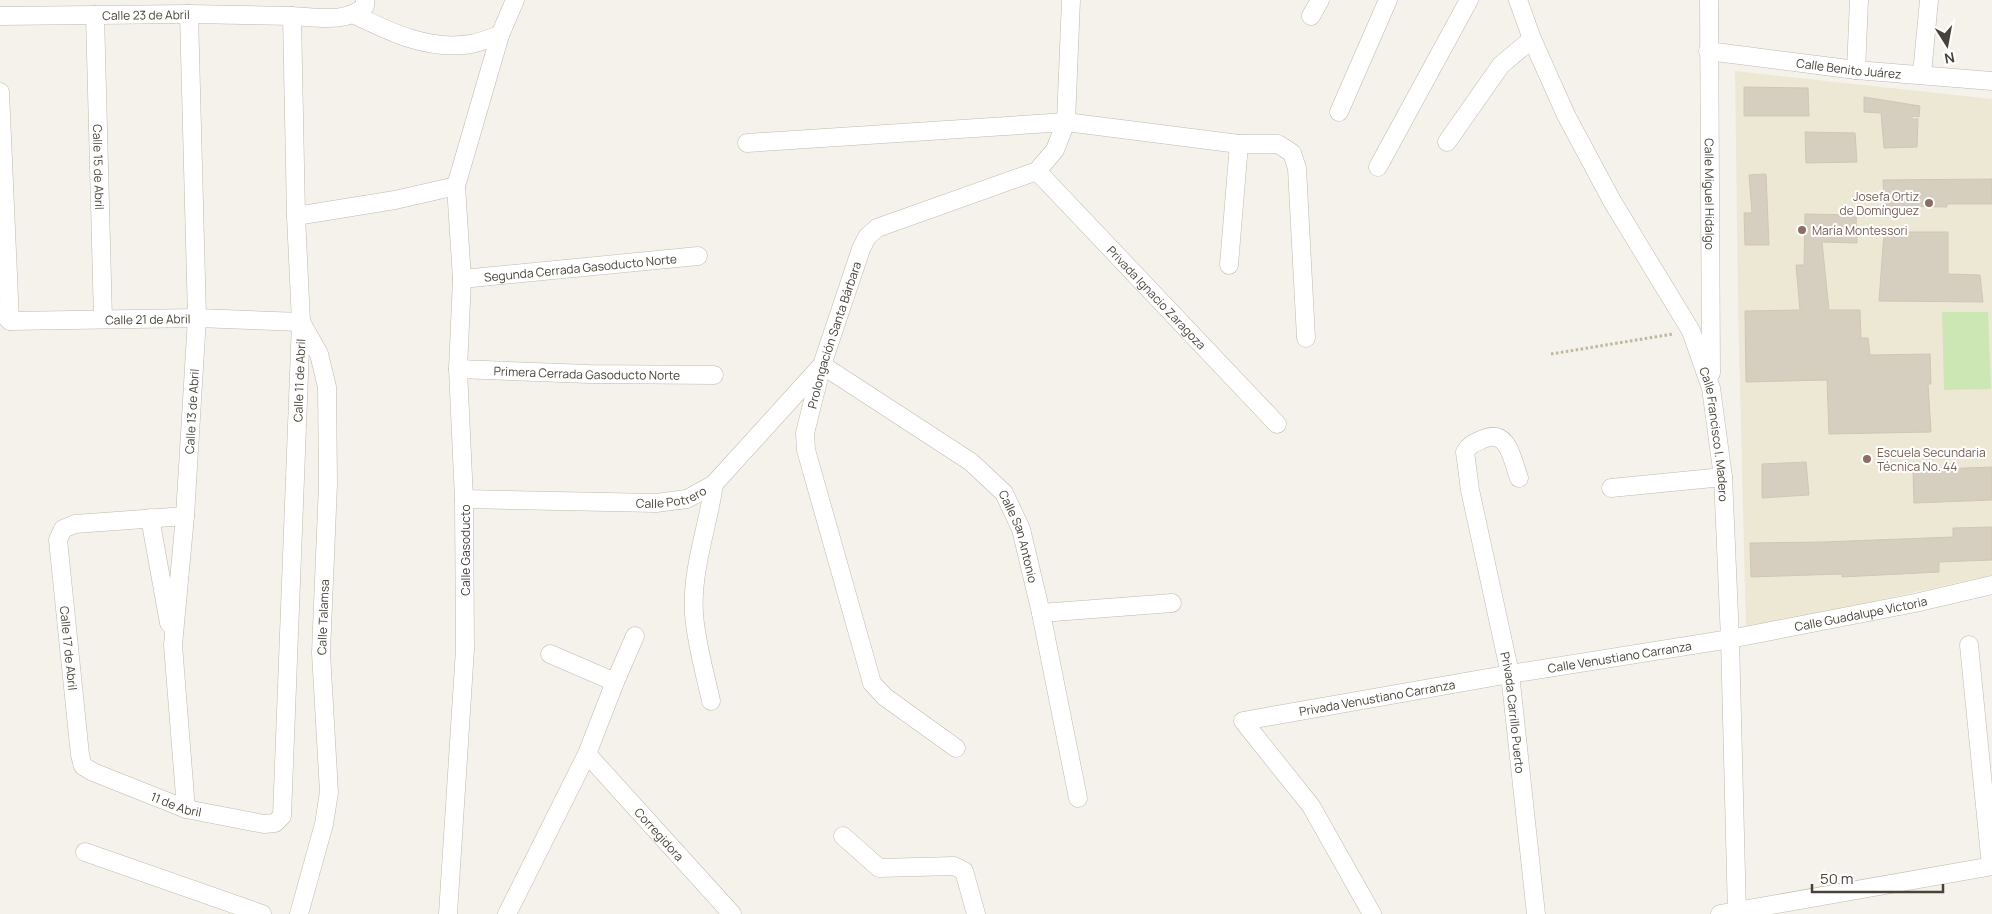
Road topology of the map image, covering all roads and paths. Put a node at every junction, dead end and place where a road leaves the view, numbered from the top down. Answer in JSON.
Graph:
{"nodes":[{"id":1,"x":365,"y":0,"type":"edge"},
{"id":2,"x":515,"y":0,"type":"edge"},
{"id":3,"x":1071,"y":0,"type":"edge"},
{"id":4,"x":1320,"y":0,"type":"edge"},
{"id":5,"x":1388,"y":0,"type":"edge"},
{"id":6,"x":1469,"y":0,"type":"edge"},
{"id":7,"x":1518,"y":0,"type":"edge"},
{"id":8,"x":1709,"y":0,"type":"edge"},
{"id":9,"x":1859,"y":0,"type":"edge"},
{"id":10,"x":1929,"y":0,"type":"edge"},
{"id":11,"x":188,"y":14,"type":"junction"},
{"id":12,"x":353,"y":14,"type":"junction"},
{"id":13,"x":95,"y":15,"type":"junction"},
{"id":14,"x":0,"y":16,"type":"edge"},
{"id":15,"x":292,"y":16,"type":"junction"},
{"id":16,"x":1311,"y":16,"type":"dead end"},
{"id":17,"x":500,"y":35,"type":"junction"},
{"id":18,"x":1532,"y":39,"type":"junction"},
{"id":19,"x":1708,"y":51,"type":"junction"},
{"id":20,"x":1856,"y":70,"type":"junction"},
{"id":21,"x":1922,"y":74,"type":"junction"},
{"id":22,"x":1992,"y":82,"type":"edge"},
{"id":23,"x":0,"y":92,"type":"edge"},
{"id":24,"x":1339,"y":112,"type":"dead end"},
{"id":25,"x":1066,"y":122,"type":"junction"},
{"id":26,"x":1447,"y":142,"type":"dead end"},
{"id":27,"x":747,"y":144,"type":"dead end"},
{"id":28,"x":1239,"y":144,"type":"junction"},
{"id":29,"x":1378,"y":167,"type":"dead end"},
{"id":30,"x":1037,"y":171,"type":"junction"},
{"id":31,"x":456,"y":186,"type":"junction"},
{"id":32,"x":296,"y":216,"type":"junction"},
{"id":33,"x":698,"y":256,"type":"dead end"},
{"id":34,"x":1229,"y":265,"type":"dead end"},
{"id":35,"x":462,"y":279,"type":"junction"},
{"id":36,"x":5,"y":316,"type":"edge"},
{"id":37,"x":197,"y":318,"type":"junction"},
{"id":38,"x":103,"y":319,"type":"junction"},
{"id":39,"x":300,"y":322,"type":"junction"},
{"id":40,"x":1691,"y":331,"type":"junction"},
{"id":41,"x":1306,"y":338,"type":"dead end"},
{"id":42,"x":1551,"y":354,"type":"dead end"},
{"id":43,"x":822,"y":365,"type":"junction"},
{"id":44,"x":458,"y":369,"type":"junction"},
{"id":45,"x":714,"y":375,"type":"dead end"},
{"id":46,"x":1711,"y":388,"type":"junction"},
{"id":47,"x":1277,"y":424,"type":"dead end"},
{"id":48,"x":1723,"y":477,"type":"junction"},
{"id":49,"x":1519,"y":478,"type":"dead end"},
{"id":50,"x":714,"y":484,"type":"junction"},
{"id":51,"x":1611,"y":488,"type":"dead end"},
{"id":52,"x":464,"y":498,"type":"junction"},
{"id":53,"x":185,"y":516,"type":"junction"},
{"id":54,"x":150,"y":518,"type":"junction"},
{"id":55,"x":1992,"y":585,"type":"edge"},
{"id":56,"x":1172,"y":603,"type":"dead end"},
{"id":57,"x":1041,"y":613,"type":"junction"},
{"id":58,"x":635,"y":636,"type":"dead end"},
{"id":59,"x":1730,"y":639,"type":"junction"},
{"id":60,"x":173,"y":645,"type":"junction"},
{"id":61,"x":1969,"y":645,"type":"dead end"},
{"id":62,"x":550,"y":654,"type":"dead end"},
{"id":63,"x":1510,"y":674,"type":"junction"},
{"id":64,"x":615,"y":682,"type":"junction"},
{"id":65,"x":711,"y":701,"type":"dead end"},
{"id":66,"x":956,"y":748,"type":"dead end"},
{"id":67,"x":587,"y":754,"type":"junction"},
{"id":68,"x":83,"y":766,"type":"joint"},
{"id":69,"x":1078,"y":798,"type":"dead end"},
{"id":70,"x":186,"y":809,"type":"junction"},
{"id":71,"x":275,"y":823,"type":"joint"},
{"id":72,"x":843,"y":836,"type":"dead end"},
{"id":73,"x":85,"y":852,"type":"dead end"},
{"id":74,"x":1991,"y":866,"type":"edge"},
{"id":75,"x":1731,"y":913,"type":"edge"},
{"id":76,"x":262,"y":914,"type":"edge"},
{"id":77,"x":299,"y":914,"type":"edge"},
{"id":78,"x":448,"y":914,"type":"edge"},
{"id":79,"x":507,"y":914,"type":"edge"},
{"id":80,"x":732,"y":914,"type":"edge"},
{"id":81,"x":976,"y":914,"type":"edge"},
{"id":82,"x":1372,"y":914,"type":"edge"},
{"id":83,"x":1536,"y":914,"type":"edge"}],
"edges":[{"from":1,"to":12,"type":"street"},
{"from":2,"to":17,"type":"street","name":"Calle Gasoducto"},
{"from":3,"to":25,"type":"street","name":"Prolongación Santa Bárbara"},
{"from":4,"to":16,"type":"street"},
{"from":5,"to":24,"type":"street"},
{"from":6,"to":29,"type":"street"},
{"from":7,"to":18,"type":"street","name":"Calle Francisco I. Madero"},
{"from":8,"to":19,"type":"street","name":"Calle Miguel Hidalgo"},
{"from":9,"to":20,"type":"street"},
{"from":10,"to":21,"type":"street"},
{"from":11,"to":13,"type":"street","name":"Calle 23 de Abril"},
{"from":11,"to":15,"type":"street","name":"Calle 23 de Abril"},
{"from":11,"to":37,"type":"street","name":"Calle 13 de Abril"},
{"from":12,"to":15,"type":"street"},
{"from":12,"to":17,"type":"street"},
{"from":13,"to":14,"type":"street","name":"Calle 23 de Abril"},
{"from":13,"to":38,"type":"street","name":"Calle 15 de Abril"},
{"from":15,"to":32,"type":"street","name":"Calle 11 de Abril"},
{"from":17,"to":31,"type":"street","name":"Calle Gasoducto"},
{"from":18,"to":26,"type":"street"},
{"from":18,"to":40,"type":"street","name":"Calle Francisco I. Madero"},
{"from":19,"to":20,"type":"street","name":"Calle Benito Juárez"},
{"from":19,"to":46,"type":"street","name":"Calle Miguel Hidalgo"},
{"from":20,"to":21,"type":"street","name":"Calle Benito Juárez"},
{"from":21,"to":22,"type":"street","name":"Calle Benito Juárez"},
{"from":23,"to":36,"type":"street"},
{"from":25,"to":27,"type":"street"},
{"from":25,"to":28,"type":"street"},
{"from":25,"to":30,"type":"street","name":"Prolongación Santa Bárbara"},
{"from":28,"to":34,"type":"street"},
{"from":28,"to":41,"type":"street"},
{"from":30,"to":43,"type":"street","name":"Prolongación Santa Bárbara"},
{"from":30,"to":47,"type":"street","name":"Privada Ignacio Zaragoza"},
{"from":31,"to":32,"type":"street"},
{"from":31,"to":35,"type":"street","name":"Calle Gasoducto"},
{"from":32,"to":39,"type":"street","name":"Calle 11 de Abril"},
{"from":33,"to":35,"type":"street","name":"Segunda Cerrada Gasoducto Norte"},
{"from":35,"to":44,"type":"street","name":"Calle Gasoducto"},
{"from":36,"to":38,"type":"street","name":"Calle 21 de Abril"},
{"from":37,"to":38,"type":"street","name":"Calle 21 de Abril"},
{"from":37,"to":39,"type":"street","name":"Calle 21 de Abril"},
{"from":37,"to":53,"type":"street","name":"Calle 13 de Abril"},
{"from":39,"to":71,"type":"street","name":"Calle 11 de Abril"},
{"from":39,"to":77,"type":"street","name":"Calle Talamsa"},
{"from":40,"to":42,"type":"path"},
{"from":40,"to":46,"type":"street","name":"Calle Francisco I. Madero"},
{"from":43,"to":50,"type":"street","name":"Calle Potrero"},
{"from":43,"to":57,"type":"street","name":"Calle San Antonio"},
{"from":43,"to":66,"type":"street","name":"Prolongación Santa Bárbara"},
{"from":44,"to":45,"type":"street","name":"Primera Cerrada Gasoducto Norte"},
{"from":44,"to":52,"type":"street","name":"Calle Gasoducto"},
{"from":46,"to":48,"type":"street","name":"Calle Francisco I. Madero"},
{"from":48,"to":51,"type":"street"},
{"from":48,"to":59,"type":"street","name":"Calle Francisco I. Madero"},
{"from":49,"to":63,"type":"street","name":"Privada Carrillo Puerto"},
{"from":50,"to":52,"type":"street","name":"Calle Potrero"},
{"from":50,"to":65,"type":"street"},
{"from":52,"to":78,"type":"street","name":"Calle Gasoducto"},
{"from":53,"to":54,"type":"street"},
{"from":53,"to":60,"type":"street","name":"Calle 13 de Abril"},
{"from":54,"to":60,"type":"street"},
{"from":54,"to":68,"type":"street","name":"Calle 17 de Abril"},
{"from":55,"to":59,"type":"street","name":"Calle Guadalupe Victoria"},
{"from":56,"to":57,"type":"street"},
{"from":57,"to":69,"type":"street","name":"Calle San Antonio"},
{"from":58,"to":64,"type":"street"},
{"from":59,"to":63,"type":"street","name":"Calle Venustiano Carranza"},
{"from":59,"to":75,"type":"street","name":"Calle Francisco I. Madero"},
{"from":60,"to":70,"type":"street","name":"Calle 13 de Abril"},
{"from":61,"to":74,"type":"street"},
{"from":62,"to":64,"type":"street"},
{"from":63,"to":82,"type":"street","name":"Privada Venustiano Carranza"},
{"from":63,"to":83,"type":"street","name":"Privada Carrillo Puerto"},
{"from":64,"to":67,"type":"street"},
{"from":67,"to":79,"type":"street"},
{"from":67,"to":80,"type":"street","name":"Corregidora"},
{"from":68,"to":70,"type":"street","name":"11 de Abril"},
{"from":70,"to":71,"type":"street","name":"11 de Abril"},
{"from":72,"to":81,"type":"street"},
{"from":73,"to":76,"type":"street"},
{"from":74,"to":75,"type":"street"}]}
